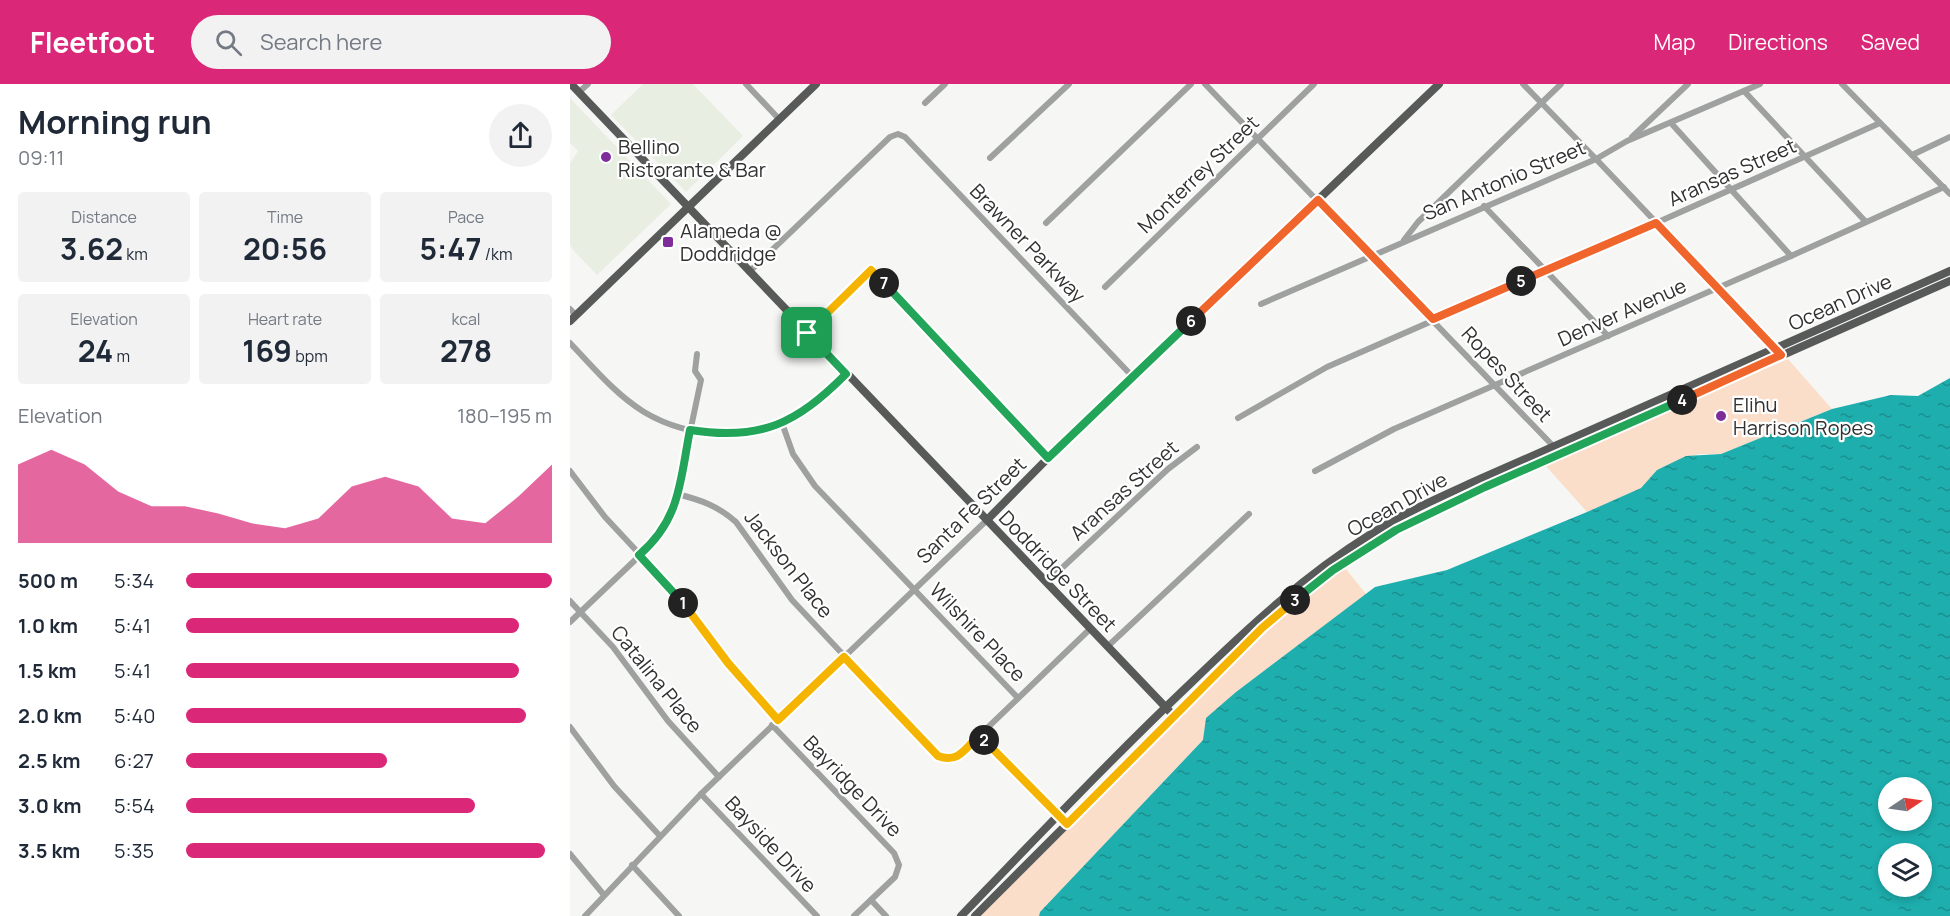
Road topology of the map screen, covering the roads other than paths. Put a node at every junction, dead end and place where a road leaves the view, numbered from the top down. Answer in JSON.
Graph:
{"nodes":[{"id":1,"x":571,"y":84,"type":"edge"},
{"id":2,"x":588,"y":84,"type":"edge"},
{"id":3,"x":746,"y":84,"type":"edge"},
{"id":4,"x":816,"y":84,"type":"edge"},
{"id":5,"x":945,"y":84,"type":"edge"},
{"id":6,"x":1069,"y":84,"type":"edge"},
{"id":7,"x":1191,"y":84,"type":"edge"},
{"id":8,"x":1205,"y":84,"type":"edge"},
{"id":9,"x":1314,"y":84,"type":"edge"},
{"id":10,"x":1439,"y":84,"type":"edge"},
{"id":11,"x":1523,"y":84,"type":"edge"},
{"id":12,"x":1561,"y":84,"type":"edge"},
{"id":13,"x":1688,"y":84,"type":"edge"},
{"id":14,"x":1760,"y":84,"type":"edge"},
{"id":15,"x":1842,"y":84,"type":"edge"},
{"id":16,"x":1744,"y":91,"type":"junction"},
{"id":17,"x":579,"y":92,"type":"junction"},
{"id":18,"x":925,"y":103,"type":"dead end"},
{"id":19,"x":1542,"y":103,"type":"junction"},
{"id":20,"x":778,"y":119,"type":"junction"},
{"id":21,"x":1671,"y":123,"type":"junction"},
{"id":22,"x":1880,"y":123,"type":"junction"},
{"id":23,"x":1950,"y":137,"type":"edge"},
{"id":24,"x":1258,"y":139,"type":"junction"},
{"id":25,"x":1627,"y":141,"type":"junction"},
{"id":26,"x":1912,"y":155,"type":"junction"},
{"id":27,"x":1805,"y":157,"type":"junction"},
{"id":28,"x":990,"y":158,"type":"dead end"},
{"id":29,"x":1596,"y":159,"type":"junction"},
{"id":30,"x":1944,"y":187,"type":"junction"},
{"id":31,"x":1731,"y":189,"type":"junction"},
{"id":32,"x":1950,"y":194,"type":"edge"},
{"id":33,"x":1318,"y":200,"type":"junction"},
{"id":34,"x":1484,"y":206,"type":"junction"},
{"id":35,"x":688,"y":208,"type":"junction"},
{"id":36,"x":1865,"y":221,"type":"junction"},
{"id":37,"x":1046,"y":223,"type":"dead end"},
{"id":38,"x":1656,"y":223,"type":"junction"},
{"id":39,"x":1403,"y":241,"type":"junction"},
{"id":40,"x":1370,"y":255,"type":"junction"},
{"id":41,"x":1791,"y":256,"type":"junction"},
{"id":42,"x":1544,"y":271,"type":"junction"},
{"id":43,"x":749,"y":272,"type":"junction"},
{"id":44,"x":1947,"y":273,"type":"edge"},
{"id":45,"x":1949,"y":282,"type":"edge"},
{"id":46,"x":1916,"y":286,"type":"junction"},
{"id":47,"x":1105,"y":287,"type":"dead end"},
{"id":48,"x":1717,"y":287,"type":"junction"},
{"id":49,"x":1920,"y":295,"type":"junction"},
{"id":50,"x":1881,"y":302,"type":"junction"},
{"id":51,"x":1261,"y":304,"type":"dead end"},
{"id":52,"x":570,"y":309,"type":"edge"},
{"id":53,"x":1885,"y":310,"type":"junction"},
{"id":54,"x":573,"y":318,"type":"edge"},
{"id":55,"x":1433,"y":319,"type":"junction"},
{"id":56,"x":1828,"y":325,"type":"junction"},
{"id":57,"x":807,"y":333,"type":"junction"},
{"id":58,"x":1832,"y":333,"type":"junction"},
{"id":59,"x":1608,"y":336,"type":"junction"},
{"id":60,"x":570,"y":343,"type":"edge"},
{"id":61,"x":1775,"y":348,"type":"junction"},
{"id":62,"x":697,"y":354,"type":"dead end"},
{"id":63,"x":1781,"y":355,"type":"junction"},
{"id":64,"x":1739,"y":364,"type":"junction"},
{"id":65,"x":1743,"y":373,"type":"junction"},
{"id":66,"x":846,"y":374,"type":"junction"},
{"id":67,"x":1132,"y":376,"type":"junction"},
{"id":68,"x":1495,"y":386,"type":"junction"},
{"id":69,"x":1668,"y":395,"type":"junction"},
{"id":70,"x":1672,"y":404,"type":"junction"},
{"id":71,"x":1238,"y":418,"type":"dead end"},
{"id":72,"x":782,"y":423,"type":"junction"},
{"id":73,"x":690,"y":430,"type":"junction"},
{"id":74,"x":1552,"y":446,"type":"junction"},
{"id":75,"x":1197,"y":447,"type":"dead end"},
{"id":76,"x":1561,"y":452,"type":"junction"},
{"id":77,"x":1048,"y":458,"type":"junction"},
{"id":78,"x":570,"y":471,"type":"edge"},
{"id":79,"x":1315,"y":471,"type":"dead end"},
{"id":80,"x":1480,"y":479,"type":"junction"},
{"id":81,"x":1485,"y":487,"type":"junction"},
{"id":82,"x":1451,"y":492,"type":"junction"},
{"id":83,"x":677,"y":494,"type":"junction"},
{"id":84,"x":1455,"y":501,"type":"junction"},
{"id":85,"x":1419,"y":508,"type":"junction"},
{"id":86,"x":1249,"y":514,"type":"dead end"},
{"id":87,"x":1423,"y":516,"type":"junction"},
{"id":88,"x":987,"y":520,"type":"junction"},
{"id":89,"x":1393,"y":527,"type":"junction"},
{"id":90,"x":639,"y":555,"type":"junction"},
{"id":91,"x":1047,"y":582,"type":"junction"},
{"id":92,"x":1297,"y":587,"type":"junction"},
{"id":93,"x":914,"y":589,"type":"junction"},
{"id":94,"x":1303,"y":594,"type":"junction"},
{"id":95,"x":570,"y":601,"type":"edge"},
{"id":96,"x":580,"y":612,"type":"junction"},
{"id":97,"x":570,"y":622,"type":"edge"},
{"id":98,"x":1091,"y":628,"type":"junction"},
{"id":99,"x":1108,"y":646,"type":"junction"},
{"id":100,"x":844,"y":657,"type":"junction"},
{"id":101,"x":1018,"y":698,"type":"junction"},
{"id":102,"x":1166,"y":707,"type":"junction"},
{"id":103,"x":1174,"y":716,"type":"junction"},
{"id":104,"x":775,"y":723,"type":"junction"},
{"id":105,"x":570,"y":727,"type":"edge"},
{"id":106,"x":979,"y":735,"type":"junction"},
{"id":107,"x":719,"y":777,"type":"junction"},
{"id":108,"x":701,"y":794,"type":"junction"},
{"id":109,"x":1059,"y":815,"type":"junction"},
{"id":110,"x":1067,"y":824,"type":"junction"},
{"id":111,"x":660,"y":836,"type":"junction"},
{"id":112,"x":570,"y":854,"type":"edge"},
{"id":113,"x":1021,"y":854,"type":"junction"},
{"id":114,"x":1029,"y":862,"type":"junction"},
{"id":115,"x":632,"y":865,"type":"junction"},
{"id":116,"x":988,"y":887,"type":"junction"},
{"id":117,"x":604,"y":895,"type":"junction"},
{"id":118,"x":996,"y":895,"type":"junction"},
{"id":119,"x":871,"y":900,"type":"junction"},
{"id":120,"x":673,"y":910,"type":"junction"},
{"id":121,"x":585,"y":916,"type":"edge"},
{"id":122,"x":667,"y":916,"type":"edge"},
{"id":123,"x":679,"y":916,"type":"edge"},
{"id":124,"x":817,"y":916,"type":"edge"},
{"id":125,"x":854,"y":916,"type":"edge"},
{"id":126,"x":886,"y":916,"type":"edge"},
{"id":127,"x":961,"y":916,"type":"edge"},
{"id":128,"x":975,"y":916,"type":"edge"}],
"edges":[{"from":1,"to":17,"type":"main road","name":"Doddridge Street"},
{"from":2,"to":17,"type":"street"},
{"from":3,"to":20,"type":"street"},
{"from":4,"to":20,"type":"main road"},
{"from":5,"to":18,"type":"street"},
{"from":6,"to":28,"type":"street"},
{"from":7,"to":37,"type":"street"},
{"from":8,"to":24,"type":"street","name":"Ropes Street"},
{"from":9,"to":24,"type":"street","name":"Monterrey Street"},
{"from":10,"to":33,"type":"main road","name":"Santa Fe Street"},
{"from":11,"to":19,"type":"street"},
{"from":12,"to":19,"type":"street"},
{"from":13,"to":25,"type":"street"},
{"from":14,"to":16,"type":"street","name":"San Antonio Street"},
{"from":15,"to":22,"type":"street"},
{"from":16,"to":21,"type":"street","name":"San Antonio Street"},
{"from":16,"to":27,"type":"street"},
{"from":17,"to":35,"type":"main road","name":"Doddridge Street"},
{"from":19,"to":29,"type":"street"},
{"from":19,"to":39,"type":"street"},
{"from":20,"to":35,"type":"main road"},
{"from":21,"to":25,"type":"street","name":"San Antonio Street"},
{"from":21,"to":31,"type":"street"},
{"from":22,"to":26,"type":"street"},
{"from":22,"to":27,"type":"street","name":"Aransas Street"},
{"from":23,"to":26,"type":"street"},
{"from":24,"to":33,"type":"street","name":"Ropes Street"},
{"from":24,"to":47,"type":"street","name":"Monterrey Street"},
{"from":25,"to":29,"type":"street","name":"San Antonio Street"},
{"from":26,"to":30,"type":"street"},
{"from":27,"to":31,"type":"street","name":"Aransas Street"},
{"from":27,"to":36,"type":"street"},
{"from":29,"to":34,"type":"street","name":"San Antonio Street"},
{"from":29,"to":38,"type":"street"},
{"from":30,"to":32,"type":"street"},
{"from":30,"to":36,"type":"street","name":"Denver Avenue"},
{"from":31,"to":38,"type":"street","name":"Aransas Street"},
{"from":31,"to":41,"type":"street"},
{"from":33,"to":40,"type":"street","name":"Ropes Street"},
{"from":33,"to":67,"type":"main road","name":"Santa Fe Street"},
{"from":34,"to":39,"type":"street","name":"San Antonio Street"},
{"from":34,"to":42,"type":"street"},
{"from":35,"to":43,"type":"main road","name":"Doddridge Street"},
{"from":35,"to":54,"type":"main road"},
{"from":36,"to":41,"type":"street","name":"Denver Avenue"},
{"from":38,"to":42,"type":"street","name":"Aransas Street"},
{"from":38,"to":48,"type":"street"},
{"from":39,"to":40,"type":"street","name":"San Antonio Street"},
{"from":40,"to":51,"type":"street","name":"San Antonio Street"},
{"from":40,"to":55,"type":"street","name":"Ropes Street"},
{"from":41,"to":48,"type":"street","name":"Denver Avenue"},
{"from":42,"to":55,"type":"street","name":"Aransas Street"},
{"from":42,"to":59,"type":"street"},
{"from":43,"to":57,"type":"main road","name":"Doddridge Street"},
{"from":43,"to":67,"type":"street","name":"Brawner Parkway"},
{"from":44,"to":45,"type":"main road"},
{"from":44,"to":46,"type":"main road","name":"Ocean Drive"},
{"from":45,"to":49,"type":"main road","name":"Ocean Drive"},
{"from":46,"to":49,"type":"main road"},
{"from":46,"to":50,"type":"main road","name":"Ocean Drive"},
{"from":48,"to":59,"type":"street","name":"Denver Avenue"},
{"from":48,"to":61,"type":"street"},
{"from":49,"to":53,"type":"main road","name":"Ocean Drive"},
{"from":50,"to":53,"type":"main road"},
{"from":50,"to":56,"type":"main road","name":"Ocean Drive"},
{"from":52,"to":54,"type":"street"},
{"from":53,"to":58,"type":"main road","name":"Ocean Drive"},
{"from":55,"to":68,"type":"street","name":"Ropes Street"},
{"from":55,"to":71,"type":"street","name":"Aransas Street"},
{"from":56,"to":58,"type":"main road"},
{"from":56,"to":61,"type":"main road","name":"Ocean Drive"},
{"from":57,"to":66,"type":"main road","name":"Doddridge Street"},
{"from":57,"to":77,"type":"street"},
{"from":58,"to":63,"type":"main road","name":"Ocean Drive"},
{"from":59,"to":68,"type":"street","name":"Denver Avenue"},
{"from":60,"to":73,"type":"street"},
{"from":61,"to":63,"type":"street"},
{"from":61,"to":64,"type":"main road","name":"Ocean Drive"},
{"from":62,"to":73,"type":"street"},
{"from":63,"to":65,"type":"main road","name":"Ocean Drive"},
{"from":64,"to":65,"type":"main road"},
{"from":64,"to":69,"type":"main road","name":"Ocean Drive"},
{"from":65,"to":70,"type":"main road","name":"Ocean Drive"},
{"from":66,"to":72,"type":"street"},
{"from":66,"to":88,"type":"main road","name":"Doddridge Street"},
{"from":67,"to":77,"type":"main road","name":"Santa Fe Street"},
{"from":68,"to":74,"type":"street","name":"Ropes Street"},
{"from":68,"to":79,"type":"street","name":"Denver Avenue"},
{"from":69,"to":70,"type":"main road"},
{"from":69,"to":74,"type":"main road","name":"Ocean Drive"},
{"from":70,"to":76,"type":"main road","name":"Ocean Drive"},
{"from":72,"to":73,"type":"street"},
{"from":72,"to":93,"type":"street","name":"Wilshire Place"},
{"from":73,"to":83,"type":"street"},
{"from":74,"to":76,"type":"street","name":"Ropes Street"},
{"from":74,"to":80,"type":"main road","name":"Ocean Drive"},
{"from":75,"to":91,"type":"street","name":"Aransas Street"},
{"from":76,"to":81,"type":"main road","name":"Ocean Drive"},
{"from":77,"to":88,"type":"main road","name":"Santa Fe Street"},
{"from":78,"to":90,"type":"street","name":"Bayridge Drive"},
{"from":80,"to":81,"type":"main road"},
{"from":80,"to":82,"type":"main road","name":"Ocean Drive"},
{"from":81,"to":84,"type":"main road","name":"Ocean Drive"},
{"from":82,"to":84,"type":"main road"},
{"from":82,"to":85,"type":"main road","name":"Ocean Drive"},
{"from":83,"to":90,"type":"street"},
{"from":83,"to":100,"type":"street","name":"Jackson Place"},
{"from":84,"to":87,"type":"main road","name":"Ocean Drive"},
{"from":85,"to":87,"type":"main road"},
{"from":85,"to":89,"type":"main road","name":"Ocean Drive"},
{"from":86,"to":99,"type":"street"},
{"from":87,"to":89,"type":"main road","name":"Ocean Drive"},
{"from":88,"to":91,"type":"main road","name":"Doddridge Street"},
{"from":88,"to":93,"type":"street","name":"Santa Fe Street"},
{"from":89,"to":92,"type":"main road","name":"Ocean Drive"},
{"from":89,"to":94,"type":"main road","name":"Ocean Drive"},
{"from":90,"to":96,"type":"street"},
{"from":90,"to":104,"type":"street","name":"Bayridge Drive"},
{"from":91,"to":98,"type":"main road","name":"Doddridge Street"},
{"from":92,"to":94,"type":"main road"},
{"from":92,"to":102,"type":"main road","name":"Ocean Drive"},
{"from":93,"to":100,"type":"street","name":"Santa Fe Street"},
{"from":93,"to":101,"type":"street","name":"Wilshire Place"},
{"from":94,"to":103,"type":"main road","name":"Ocean Drive"},
{"from":95,"to":96,"type":"street","name":"Catalina Place"},
{"from":96,"to":97,"type":"street"},
{"from":96,"to":107,"type":"street","name":"Catalina Place"},
{"from":98,"to":99,"type":"main road","name":"Doddridge Street"},
{"from":98,"to":101,"type":"street"},
{"from":99,"to":102,"type":"main road","name":"Doddridge Street"},
{"from":100,"to":104,"type":"street","name":"Santa Fe Street"},
{"from":100,"to":106,"type":"street","name":"Jackson Place"},
{"from":101,"to":106,"type":"street"},
{"from":102,"to":103,"type":"main road","name":"Doddridge Street"},
{"from":102,"to":109,"type":"main road","name":"Ocean Drive"},
{"from":103,"to":110,"type":"main road","name":"Ocean Drive"},
{"from":104,"to":107,"type":"street","name":"Santa Fe Street"},
{"from":104,"to":119,"type":"street","name":"Bayridge Drive"},
{"from":105,"to":111,"type":"street"},
{"from":106,"to":109,"type":"street"},
{"from":107,"to":108,"type":"street","name":"Santa Fe Street"},
{"from":108,"to":111,"type":"street","name":"Santa Fe Street"},
{"from":108,"to":124,"type":"street","name":"Bayside Drive"},
{"from":109,"to":110,"type":"street"},
{"from":109,"to":113,"type":"main road","name":"Ocean Drive"},
{"from":110,"to":114,"type":"main road","name":"Ocean Drive"},
{"from":111,"to":115,"type":"street","name":"Santa Fe Street"},
{"from":112,"to":117,"type":"street"},
{"from":113,"to":114,"type":"main road"},
{"from":113,"to":116,"type":"main road","name":"Ocean Drive"},
{"from":114,"to":118,"type":"main road","name":"Ocean Drive"},
{"from":115,"to":117,"type":"street","name":"Santa Fe Street"},
{"from":115,"to":120,"type":"street"},
{"from":116,"to":118,"type":"main road"},
{"from":116,"to":127,"type":"main road","name":"Ocean Drive"},
{"from":117,"to":121,"type":"street","name":"Santa Fe Street"},
{"from":118,"to":128,"type":"main road","name":"Ocean Drive"},
{"from":119,"to":125,"type":"street"},
{"from":119,"to":126,"type":"street"},
{"from":120,"to":122,"type":"street"},
{"from":120,"to":123,"type":"street"}]}
